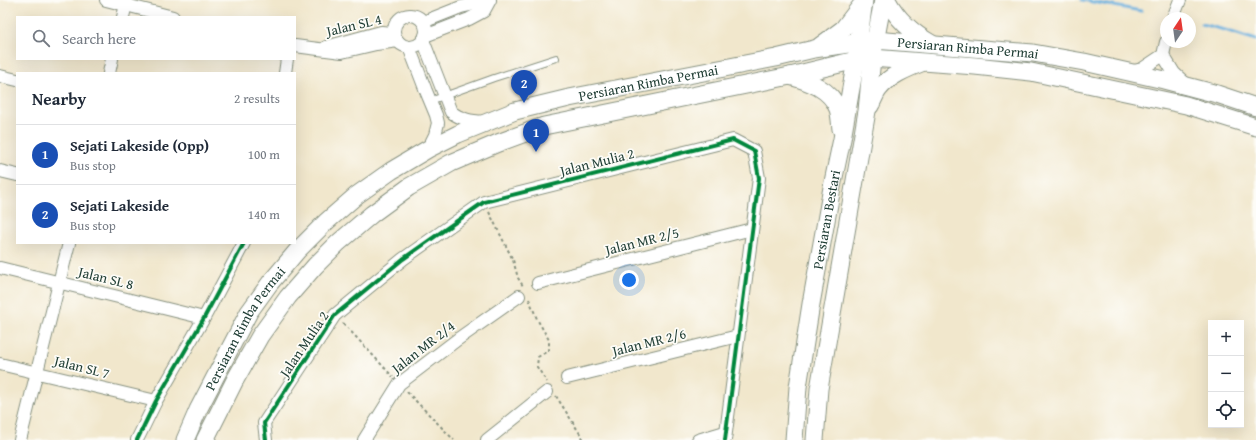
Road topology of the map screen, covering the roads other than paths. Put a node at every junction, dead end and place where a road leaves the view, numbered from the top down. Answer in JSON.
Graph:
{"nodes":[{"id":1,"x":106,"y":0,"type":"edge"},
{"id":2,"x":489,"y":0,"type":"edge"},
{"id":3,"x":883,"y":0,"type":"edge"},
{"id":4,"x":887,"y":0,"type":"edge"},
{"id":5,"x":1180,"y":0,"type":"edge"},
{"id":6,"x":127,"y":2,"type":"edge"},
{"id":7,"x":864,"y":2,"type":"edge"},
{"id":8,"x":1175,"y":12,"type":"edge"},
{"id":9,"x":123,"y":16,"type":"edge"},
{"id":10,"x":171,"y":16,"type":"edge"},
{"id":11,"x":423,"y":22,"type":"junction"},
{"id":12,"x":396,"y":37,"type":"junction"},
{"id":13,"x":424,"y":38,"type":"junction"},
{"id":14,"x":875,"y":40,"type":"junction"},
{"id":15,"x":858,"y":42,"type":"junction"},
{"id":16,"x":932,"y":44,"type":"junction"},
{"id":17,"x":296,"y":46,"type":"edge"},
{"id":18,"x":409,"y":47,"type":"junction"},
{"id":19,"x":1165,"y":48,"type":"edge"},
{"id":20,"x":814,"y":49,"type":"junction"},
{"id":21,"x":1163,"y":55,"type":"junction"},
{"id":22,"x":556,"y":58,"type":"dead end"},
{"id":23,"x":864,"y":59,"type":"junction"},
{"id":24,"x":112,"y":60,"type":"edge"},
{"id":25,"x":287,"y":60,"type":"edge"},
{"id":26,"x":923,"y":62,"type":"junction"},
{"id":27,"x":109,"y":72,"type":"edge"},
{"id":28,"x":284,"y":72,"type":"edge"},
{"id":29,"x":1127,"y":72,"type":"junction"},
{"id":30,"x":0,"y":76,"type":"edge"},
{"id":31,"x":790,"y":76,"type":"junction"},
{"id":32,"x":16,"y":80,"type":"edge"},
{"id":33,"x":1189,"y":87,"type":"junction"},
{"id":34,"x":445,"y":95,"type":"junction"},
{"id":35,"x":430,"y":101,"type":"junction"},
{"id":36,"x":1256,"y":107,"type":"edge"},
{"id":37,"x":867,"y":111,"type":"junction"},
{"id":38,"x":487,"y":122,"type":"junction"},
{"id":39,"x":1256,"y":127,"type":"edge"},
{"id":40,"x":842,"y":139,"type":"junction"},
{"id":41,"x":428,"y":149,"type":"junction"},
{"id":42,"x":0,"y":171,"type":"edge"},
{"id":43,"x":16,"y":175,"type":"edge"},
{"id":44,"x":752,"y":229,"type":"junction"},
{"id":45,"x":69,"y":244,"type":"edge"},
{"id":46,"x":243,"y":244,"type":"edge"},
{"id":47,"x":0,"y":268,"type":"edge"},
{"id":48,"x":60,"y":281,"type":"junction"},
{"id":49,"x":538,"y":283,"type":"dead end"},
{"id":50,"x":519,"y":296,"type":"dead end"},
{"id":51,"x":204,"y":318,"type":"junction"},
{"id":52,"x":260,"y":336,"type":"junction"},
{"id":53,"x":738,"y":336,"type":"junction"},
{"id":54,"x":230,"y":350,"type":"junction"},
{"id":55,"x":0,"y":364,"type":"edge"},
{"id":56,"x":37,"y":372,"type":"junction"},
{"id":57,"x":567,"y":378,"type":"dead end"},
{"id":58,"x":551,"y":394,"type":"road end"},
{"id":59,"x":156,"y":401,"type":"junction"},
{"id":60,"x":725,"y":436,"type":"edge"},
{"id":61,"x":20,"y":440,"type":"edge"},
{"id":62,"x":137,"y":440,"type":"edge"},
{"id":63,"x":185,"y":440,"type":"edge"},
{"id":64,"x":191,"y":440,"type":"edge"},
{"id":65,"x":205,"y":440,"type":"edge"},
{"id":66,"x":214,"y":440,"type":"edge"},
{"id":67,"x":266,"y":440,"type":"edge"},
{"id":68,"x":364,"y":440,"type":"edge"},
{"id":69,"x":487,"y":440,"type":"edge"},
{"id":70,"x":698,"y":440,"type":"edge"},
{"id":71,"x":794,"y":440,"type":"edge"},
{"id":72,"x":815,"y":440,"type":"edge"}],
"edges":[{"from":1,"to":6,"type":"street"},
{"from":2,"to":11,"type":"street"},
{"from":2,"to":13,"type":"street"},
{"from":3,"to":14,"type":"main road","name":"Persiaran Bestari"},
{"from":4,"to":16,"type":"main road"},
{"from":5,"to":8,"type":"street"},
{"from":6,"to":9,"type":"street"},
{"from":6,"to":10,"type":"street"},
{"from":7,"to":15,"type":"main road","name":"Persiaran Bestari"},
{"from":7,"to":20,"type":"main road"},
{"from":11,"to":12,"type":"street"},
{"from":11,"to":13,"type":"street"},
{"from":12,"to":17,"type":"street","name":"Jalan SL 4"},
{"from":12,"to":18,"type":"street"},
{"from":13,"to":18,"type":"street"},
{"from":13,"to":34,"type":"street"},
{"from":14,"to":15,"type":"main road","name":"Persiaran Rimba Permai"},
{"from":14,"to":16,"type":"main road","name":"Persiaran Rimba Permai"},
{"from":14,"to":23,"type":"main road","name":"Persiaran Bestari"},
{"from":15,"to":20,"type":"main road","name":"Persiaran Rimba Permai"},
{"from":15,"to":23,"type":"main road","name":"Persiaran Bestari"},
{"from":16,"to":29,"type":"main road","name":"Persiaran Rimba Permai"},
{"from":18,"to":35,"type":"street"},
{"from":19,"to":21,"type":"street"},
{"from":20,"to":38,"type":"main road","name":"Persiaran Rimba Permai"},
{"from":21,"to":29,"type":"street"},
{"from":21,"to":33,"type":"street"},
{"from":22,"to":34,"type":"lane"},
{"from":23,"to":26,"type":"main road","name":"Persiaran Rimba Permai"},
{"from":23,"to":31,"type":"main road","name":"Persiaran Rimba Permai"},
{"from":23,"to":37,"type":"main road","name":"Persiaran Bestari"},
{"from":23,"to":40,"type":"main road","name":"Persiaran Bestari"},
{"from":24,"to":27,"type":"street"},
{"from":25,"to":28,"type":"street"},
{"from":26,"to":37,"type":"main road"},
{"from":26,"to":39,"type":"main road","name":"Persiaran Rimba Permai"},
{"from":29,"to":33,"type":"main road","name":"Persiaran Rimba Permai"},
{"from":30,"to":32,"type":"street"},
{"from":31,"to":40,"type":"main road"},
{"from":31,"to":52,"type":"main road","name":"Persiaran Rimba Permai"},
{"from":33,"to":36,"type":"main road","name":"Persiaran Rimba Permai"},
{"from":34,"to":35,"type":"lane"},
{"from":34,"to":38,"type":"street"},
{"from":35,"to":41,"type":"street"},
{"from":37,"to":72,"type":"main road","name":"Persiaran Bestari"},
{"from":38,"to":41,"type":"main road","name":"Persiaran Rimba Permai"},
{"from":40,"to":71,"type":"main road","name":"Persiaran Bestari"},
{"from":41,"to":54,"type":"main road","name":"Persiaran Rimba Permai"},
{"from":42,"to":43,"type":"street"},
{"from":44,"to":49,"type":"street","name":"Jalan MR 2/5"},
{"from":44,"to":53,"type":"street","name":"Jalan Mulia 2"},
{"from":44,"to":67,"type":"street","name":"Jalan Mulia 2"},
{"from":45,"to":48,"type":"street"},
{"from":46,"to":51,"type":"street"},
{"from":47,"to":48,"type":"street","name":"Jalan SL 8"},
{"from":48,"to":51,"type":"street","name":"Jalan SL 8"},
{"from":48,"to":56,"type":"street"},
{"from":50,"to":68,"type":"street","name":"Jalan MR 2/4"},
{"from":51,"to":59,"type":"street"},
{"from":52,"to":65,"type":"main road","name":"Persiaran Rimba Permai"},
{"from":52,"to":66,"type":"main road"},
{"from":53,"to":57,"type":"street","name":"Jalan MR 2/6"},
{"from":53,"to":60,"type":"street","name":"Jalan Mulia 2"},
{"from":54,"to":63,"type":"main road","name":"Persiaran Rimba Permai"},
{"from":54,"to":64,"type":"main road"},
{"from":55,"to":56,"type":"street","name":"Jalan SL 7"},
{"from":56,"to":59,"type":"street","name":"Jalan SL 7"},
{"from":56,"to":61,"type":"street"},
{"from":58,"to":69,"type":"street"},
{"from":59,"to":62,"type":"street"},
{"from":60,"to":70,"type":"street"}]}
